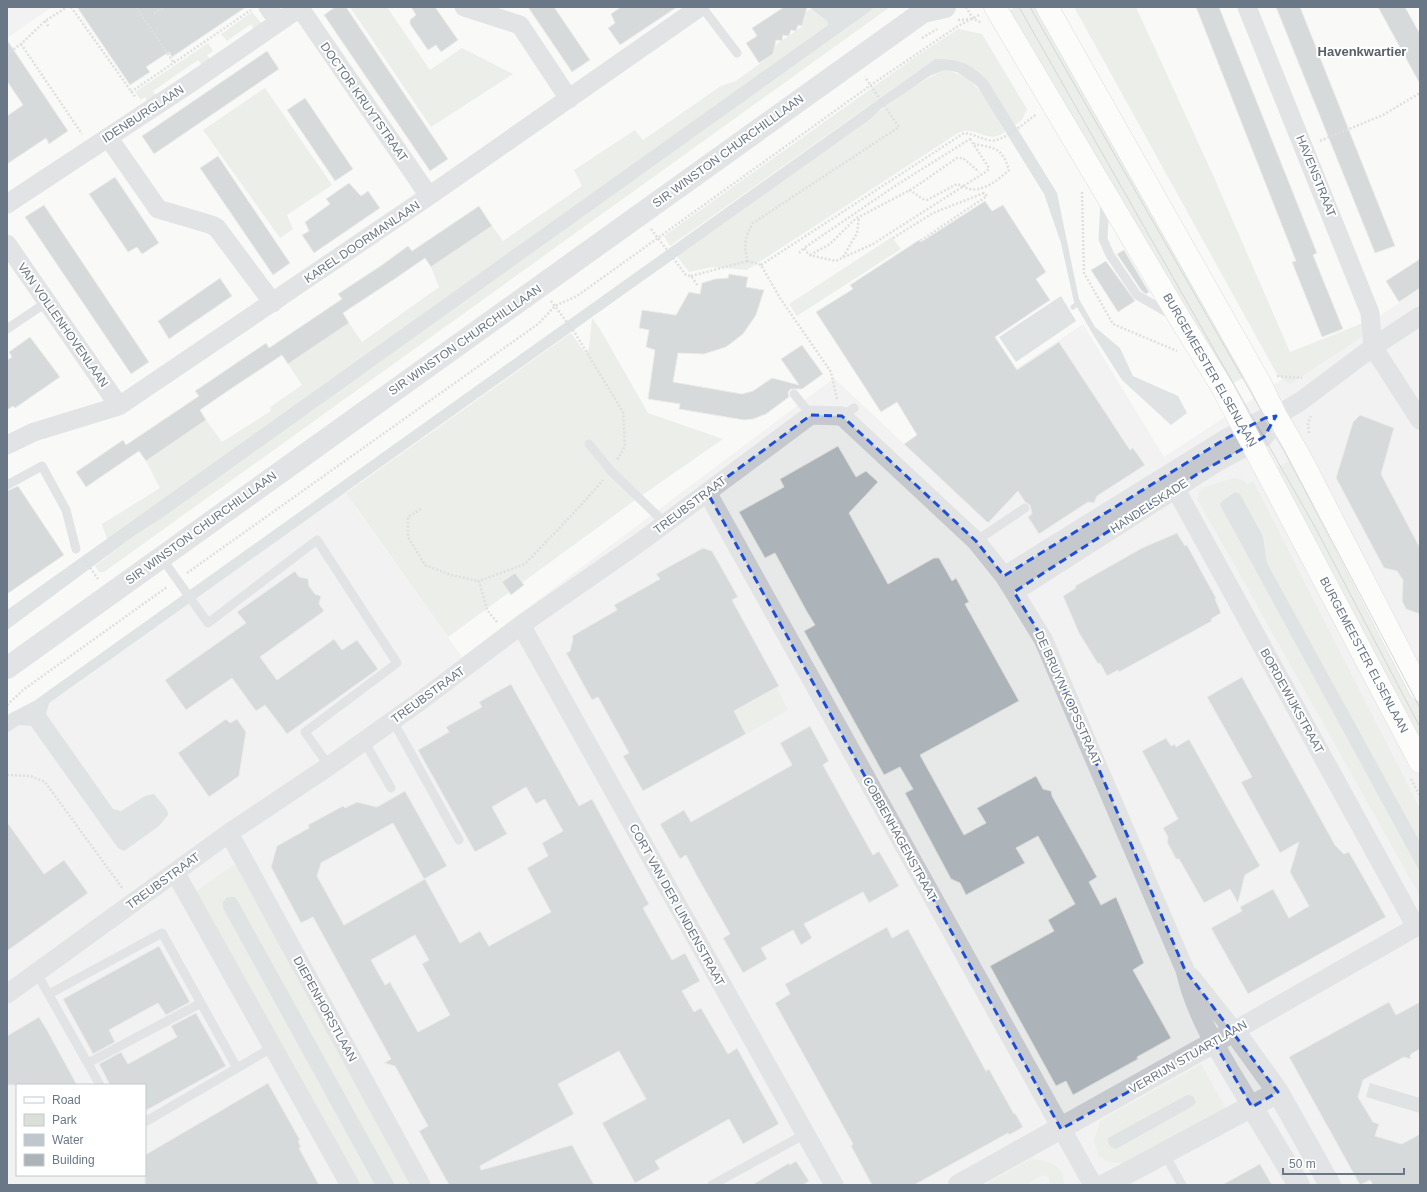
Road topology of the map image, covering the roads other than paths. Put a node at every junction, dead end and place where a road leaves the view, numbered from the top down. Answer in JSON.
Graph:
{"nodes":[{"id":1,"x":300,"y":7,"type":"edge"},
{"id":2,"x":464,"y":7,"type":"edge"},
{"id":3,"x":701,"y":7,"type":"edge"},
{"id":4,"x":945,"y":7,"type":"edge"},
{"id":5,"x":1047,"y":7,"type":"edge"},
{"id":6,"x":1247,"y":7,"type":"edge"},
{"id":7,"x":925,"y":10,"type":"edge"},
{"id":8,"x":273,"y":14,"type":"edge"},
{"id":9,"x":990,"y":15,"type":"edge"},
{"id":10,"x":737,"y":53,"type":"dead end"},
{"id":11,"x":569,"y":99,"type":"junction"},
{"id":12,"x":108,"y":136,"type":"junction"},
{"id":13,"x":429,"y":196,"type":"junction"},
{"id":14,"x":7,"y":204,"type":"edge"},
{"id":15,"x":7,"y":244,"type":"edge"},
{"id":16,"x":47,"y":302,"type":"junction"},
{"id":17,"x":273,"y":303,"type":"junction"},
{"id":18,"x":1420,"y":316,"type":"edge"},
{"id":19,"x":7,"y":329,"type":"edge"},
{"id":20,"x":1373,"y":347,"type":"junction"},
{"id":21,"x":794,"y":394,"type":"dead end"},
{"id":22,"x":119,"y":406,"type":"junction"},
{"id":23,"x":814,"y":415,"type":"junction"},
{"id":24,"x":1276,"y":416,"type":"junction"},
{"id":25,"x":1420,"y":420,"type":"edge"},
{"id":26,"x":1249,"y":436,"type":"junction"},
{"id":27,"x":7,"y":444,"type":"edge"},
{"id":28,"x":589,"y":444,"type":"dead end"},
{"id":29,"x":1172,"y":482,"type":"junction"},
{"id":30,"x":7,"y":485,"type":"edge"},
{"id":31,"x":707,"y":492,"type":"junction"},
{"id":32,"x":1025,"y":508,"type":"dead end"},
{"id":33,"x":665,"y":523,"type":"junction"},
{"id":34,"x":976,"y":541,"type":"junction"},
{"id":35,"x":78,"y":551,"type":"road end"},
{"id":36,"x":161,"y":556,"type":"junction"},
{"id":37,"x":1004,"y":576,"type":"junction"},
{"id":38,"x":1014,"y":592,"type":"junction"},
{"id":39,"x":514,"y":630,"type":"junction"},
{"id":40,"x":7,"y":668,"type":"edge"},
{"id":41,"x":1420,"y":690,"type":"edge"},
{"id":42,"x":393,"y":720,"type":"junction"},
{"id":43,"x":364,"y":741,"type":"junction"},
{"id":44,"x":1420,"y":762,"type":"edge"},
{"id":45,"x":329,"y":766,"type":"junction"},
{"id":46,"x":391,"y":788,"type":"dead end"},
{"id":47,"x":229,"y":833,"type":"junction"},
{"id":48,"x":460,"y":840,"type":"dead end"},
{"id":49,"x":175,"y":872,"type":"junction"},
{"id":50,"x":1416,"y":927,"type":"joint"},
{"id":51,"x":1185,"y":970,"type":"junction"},
{"id":52,"x":36,"y":972,"type":"junction"},
{"id":53,"x":7,"y":994,"type":"edge"},
{"id":54,"x":49,"y":994,"type":"junction"},
{"id":55,"x":201,"y":1003,"type":"junction"},
{"id":56,"x":1234,"y":1032,"type":"junction"},
{"id":57,"x":1214,"y":1044,"type":"junction"},
{"id":58,"x":273,"y":1047,"type":"junction"},
{"id":59,"x":88,"y":1063,"type":"junction"},
{"id":60,"x":237,"y":1068,"type":"junction"},
{"id":61,"x":99,"y":1084,"type":"edge"},
{"id":62,"x":1278,"y":1092,"type":"junction"},
{"id":63,"x":1252,"y":1107,"type":"junction"},
{"id":64,"x":146,"y":1121,"type":"edge"},
{"id":65,"x":1062,"y":1129,"type":"junction"},
{"id":66,"x":805,"y":1134,"type":"junction"},
{"id":67,"x":1164,"y":1153,"type":"junction"},
{"id":68,"x":350,"y":1185,"type":"edge"},
{"id":69,"x":421,"y":1185,"type":"edge"},
{"id":70,"x":712,"y":1185,"type":"edge"},
{"id":71,"x":834,"y":1185,"type":"edge"},
{"id":72,"x":959,"y":1185,"type":"edge"},
{"id":73,"x":1093,"y":1185,"type":"edge"},
{"id":74,"x":1105,"y":1185,"type":"edge"},
{"id":75,"x":1182,"y":1185,"type":"edge"},
{"id":76,"x":1298,"y":1185,"type":"edge"},
{"id":77,"x":1330,"y":1185,"type":"edge"}],
"edges":[{"from":1,"to":8,"type":"street","name":"IDENBURGLAAN"},
{"from":1,"to":13,"type":"street","name":"DOCTOR KRUYTSTRAAT"},
{"from":2,"to":11,"type":"street"},
{"from":3,"to":10,"type":"lane"},
{"from":3,"to":11,"type":"street","name":"KAREL DOORMANLAAN"},
{"from":4,"to":7,"type":"street","name":"SIR WINSTON CHURCHILLLAAN"},
{"from":5,"to":24,"type":"main road"},
{"from":6,"to":20,"type":"street","name":"HAVENSTRAAT"},
{"from":7,"to":36,"type":"street","name":"SIR WINSTON CHURCHILLLAAN"},
{"from":8,"to":12,"type":"street","name":"IDENBURGLAAN"},
{"from":9,"to":26,"type":"main road","name":"BURGEMEESTER ELSENLAAN"},
{"from":11,"to":13,"type":"street","name":"KAREL DOORMANLAAN"},
{"from":12,"to":14,"type":"street","name":"IDENBURGLAAN"},
{"from":12,"to":17,"type":"street"},
{"from":13,"to":17,"type":"street","name":"KAREL DOORMANLAAN"},
{"from":15,"to":16,"type":"street","name":"VAN VOLLENHOVENLAAN"},
{"from":16,"to":19,"type":"lane"},
{"from":16,"to":22,"type":"street","name":"VAN VOLLENHOVENLAAN"},
{"from":17,"to":22,"type":"street","name":"KAREL DOORMANLAAN"},
{"from":18,"to":20,"type":"street","name":"HANDELSKADE"},
{"from":20,"to":24,"type":"street","name":"HANDELSKADE"},
{"from":20,"to":25,"type":"street"},
{"from":21,"to":23,"type":"lane"},
{"from":22,"to":27,"type":"street","name":"KAREL DOORMANLAAN"},
{"from":23,"to":31,"type":"street","name":"TREUBSTRAAT"},
{"from":23,"to":34,"type":"street","name":"DE BRUYN KOPSSTRAAT"},
{"from":24,"to":26,"type":"street","name":"HANDELSKADE"},
{"from":24,"to":41,"type":"main road"},
{"from":26,"to":29,"type":"street","name":"HANDELSKADE"},
{"from":26,"to":44,"type":"main road","name":"BURGEMEESTER ELSENLAAN"},
{"from":28,"to":33,"type":"lane"},
{"from":29,"to":37,"type":"street","name":"HANDELSKADE"},
{"from":29,"to":38,"type":"street","name":"HANDELSKADE"},
{"from":29,"to":50,"type":"street","name":"BORDEWIJKSTRAAT"},
{"from":30,"to":35,"type":"lane"},
{"from":31,"to":33,"type":"street","name":"TREUBSTRAAT"},
{"from":31,"to":65,"type":"street","name":"COBBENHAGENSTRAAT"},
{"from":32,"to":34,"type":"lane"},
{"from":33,"to":39,"type":"street","name":"TREUBSTRAAT"},
{"from":34,"to":37,"type":"street","name":"DE BRUYN KOPSSTRAAT"},
{"from":36,"to":40,"type":"street","name":"SIR WINSTON CHURCHILLLAAN"},
{"from":36,"to":45,"type":"lane"},
{"from":37,"to":38,"type":"street","name":"DE BRUYN KOPSSTRAAT"},
{"from":38,"to":51,"type":"street","name":"DE BRUYN KOPSSTRAAT"},
{"from":39,"to":42,"type":"street","name":"TREUBSTRAAT"},
{"from":39,"to":66,"type":"street","name":"CORT VAN DER LINDENSTRAAT"},
{"from":42,"to":43,"type":"street","name":"TREUBSTRAAT"},
{"from":42,"to":48,"type":"lane"},
{"from":43,"to":45,"type":"street","name":"TREUBSTRAAT"},
{"from":43,"to":46,"type":"lane"},
{"from":45,"to":47,"type":"street","name":"TREUBSTRAAT"},
{"from":47,"to":49,"type":"street","name":"TREUBSTRAAT"},
{"from":47,"to":69,"type":"street","name":"DIEPENHORSTLAAN"},
{"from":49,"to":52,"type":"street","name":"TREUBSTRAAT"},
{"from":49,"to":58,"type":"street"},
{"from":50,"to":56,"type":"street","name":"VERRIJN STUARTLAAN"},
{"from":51,"to":56,"type":"street","name":"DE BRUYN KOPSSTRAAT"},
{"from":51,"to":57,"type":"street","name":"DE BRUYN KOPSSTRAAT"},
{"from":52,"to":53,"type":"street","name":"TREUBSTRAAT"},
{"from":52,"to":54,"type":"lane"},
{"from":54,"to":55,"type":"lane"},
{"from":54,"to":59,"type":"lane"},
{"from":55,"to":59,"type":"lane"},
{"from":55,"to":60,"type":"lane"},
{"from":56,"to":57,"type":"street","name":"VERRIJN STUARTLAAN"},
{"from":56,"to":62,"type":"street","name":"DE BRUYN KOPSSTRAAT"},
{"from":57,"to":63,"type":"street","name":"DE BRUYN KOPSSTRAAT"},
{"from":57,"to":65,"type":"street","name":"VERRIJN STUARTLAAN"},
{"from":58,"to":60,"type":"lane"},
{"from":58,"to":68,"type":"street"},
{"from":59,"to":61,"type":"lane"},
{"from":60,"to":64,"type":"lane"},
{"from":62,"to":63,"type":"street"},
{"from":62,"to":77,"type":"street","name":"DE BRUYN KOPSSTRAAT"},
{"from":63,"to":67,"type":"street"},
{"from":63,"to":76,"type":"street","name":"DE BRUYN KOPSSTRAAT"},
{"from":65,"to":72,"type":"street","name":"VERRIJN STUARTLAAN"},
{"from":65,"to":73,"type":"street","name":"COBBENHAGENSTRAAT"},
{"from":66,"to":70,"type":"lane"},
{"from":66,"to":71,"type":"street","name":"CORT VAN DER LINDENSTRAAT"},
{"from":67,"to":74,"type":"street"},
{"from":67,"to":75,"type":"lane"}]}
